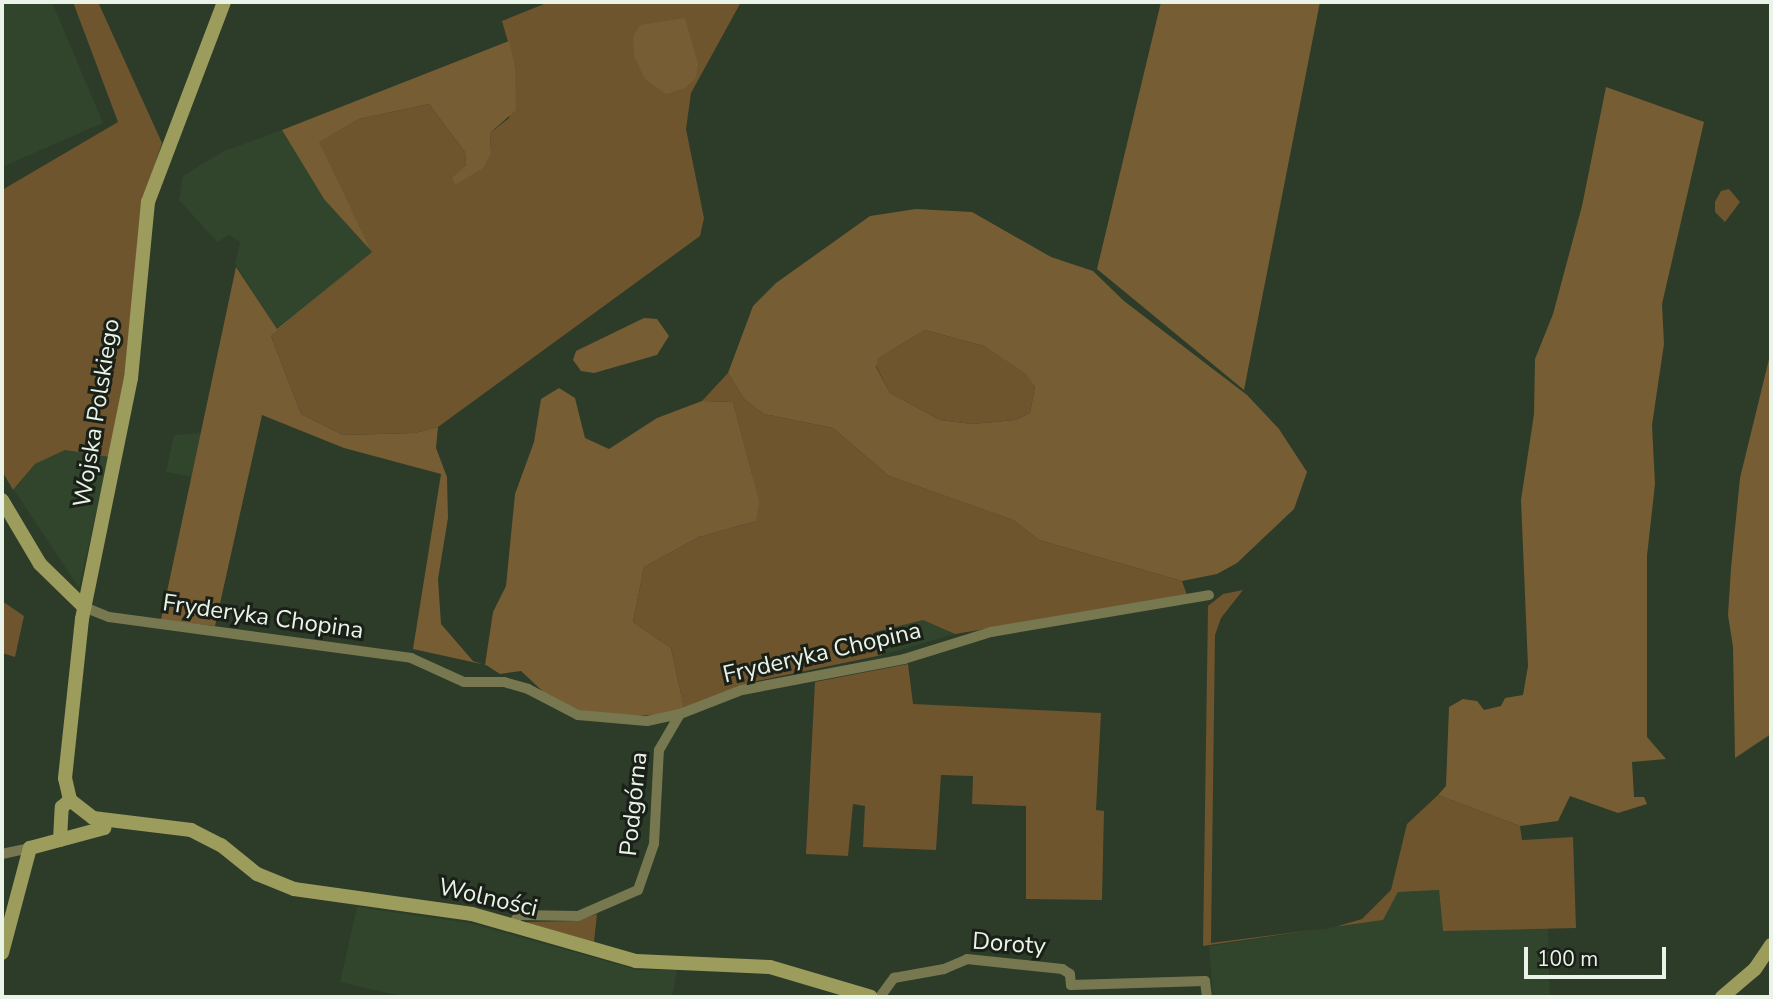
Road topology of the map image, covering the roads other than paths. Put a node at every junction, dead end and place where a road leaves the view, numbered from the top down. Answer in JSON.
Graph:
{"nodes":[{"id":1,"x":224,"y":2,"type":"edge"},
{"id":2,"x":2,"y":500,"type":"edge"},
{"id":3,"x":1209,"y":595,"type":"dead end"},
{"id":4,"x":84,"y":607,"type":"junction"},
{"id":5,"x":680,"y":714,"type":"junction"},
{"id":6,"x":70,"y":800,"type":"junction"},
{"id":7,"x":106,"y":821,"type":"junction"},
{"id":8,"x":60,"y":840,"type":"junction"},
{"id":9,"x":30,"y":848,"type":"junction"},
{"id":10,"x":2,"y":854,"type":"edge"},
{"id":11,"x":512,"y":925,"type":"junction"},
{"id":12,"x":1771,"y":946,"type":"edge"},
{"id":13,"x":2,"y":953,"type":"edge"},
{"id":14,"x":871,"y":997,"type":"edge"},
{"id":15,"x":880,"y":997,"type":"edge"},
{"id":16,"x":1207,"y":997,"type":"edge"},
{"id":17,"x":1722,"y":997,"type":"edge"}],
"edges":[{"from":1,"to":4,"type":"street","name":"Wojska Polskiego"},
{"from":2,"to":4,"type":"street"},
{"from":3,"to":5,"type":"street","name":"Fryderyka Chopina"},
{"from":4,"to":5,"type":"street","name":"Fryderyka Chopina"},
{"from":4,"to":6,"type":"street","name":"Wojska Polskiego"},
{"from":5,"to":11,"type":"street","name":"Podgórna"},
{"from":6,"to":7,"type":"street","name":"Wolności"},
{"from":6,"to":8,"type":"street","name":"Wojska Polskiego"},
{"from":7,"to":8,"type":"street"},
{"from":7,"to":11,"type":"street","name":"Wolności"},
{"from":8,"to":9,"type":"street"},
{"from":9,"to":10,"type":"street"},
{"from":9,"to":13,"type":"street"},
{"from":11,"to":14,"type":"street","name":"Wolności"},
{"from":12,"to":17,"type":"street"},
{"from":15,"to":16,"type":"street","name":"Doroty"}]}
